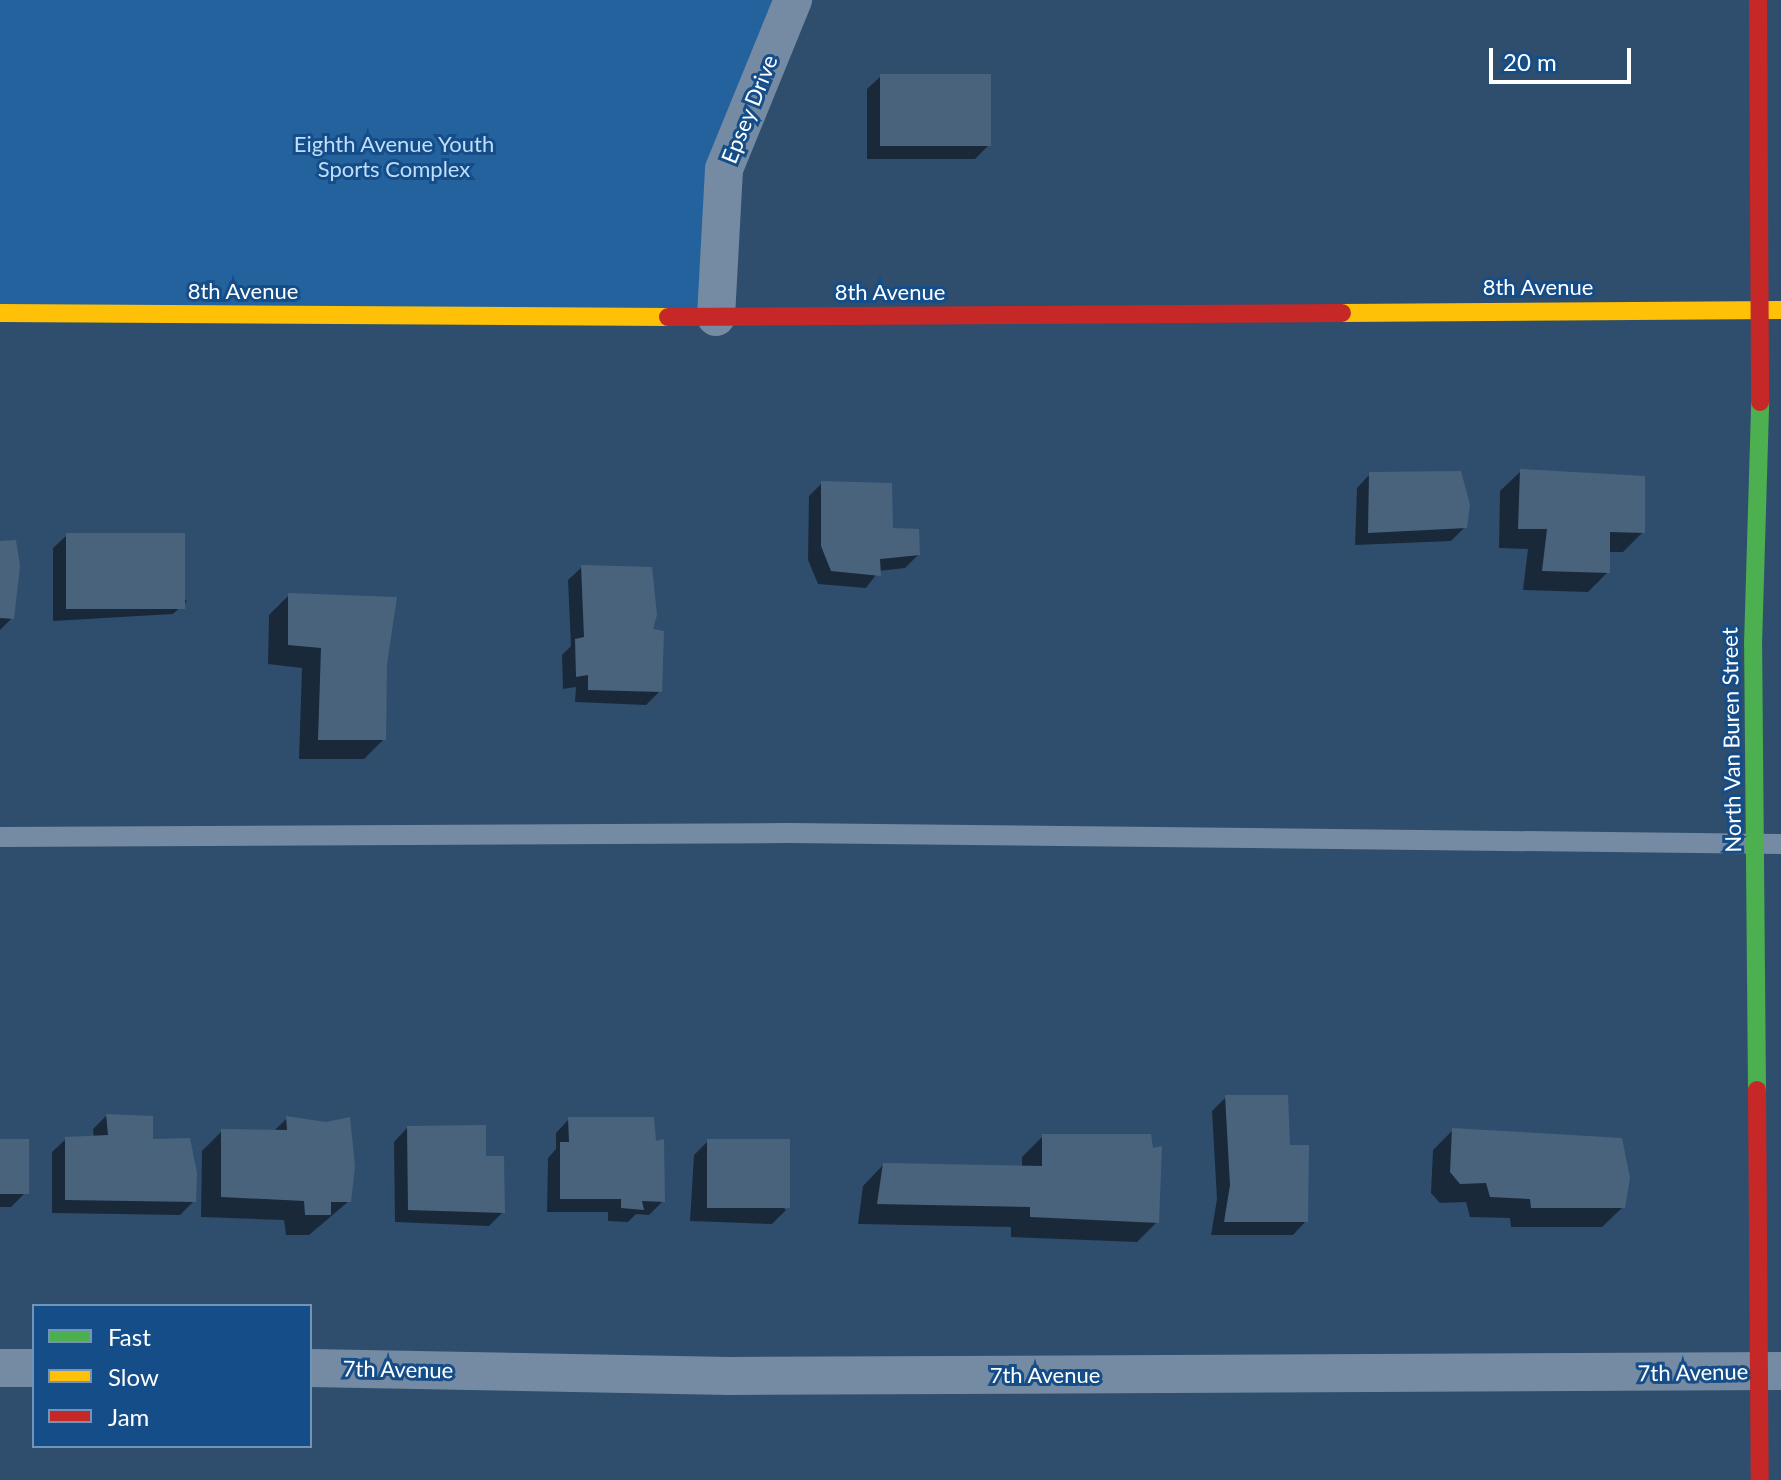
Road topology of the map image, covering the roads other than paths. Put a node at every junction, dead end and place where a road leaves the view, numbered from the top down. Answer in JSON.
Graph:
{"nodes":[{"id":1,"x":793,"y":0,"type":"edge"},
{"id":2,"x":1758,"y":0,"type":"edge"},
{"id":3,"x":1772,"y":310,"type":"edge"},
{"id":4,"x":0,"y":313,"type":"edge"},
{"id":5,"x":716,"y":317,"type":"junction"},
{"id":6,"x":0,"y":837,"type":"edge"},
{"id":7,"x":1757,"y":844,"type":"junction"},
{"id":8,"x":1781,"y":844,"type":"edge"},
{"id":9,"x":0,"y":1368,"type":"edge"},
{"id":10,"x":32,"y":1368,"type":"edge"},
{"id":11,"x":312,"y":1368,"type":"edge"},
{"id":12,"x":1772,"y":1371,"type":"edge"},
{"id":13,"x":1760,"y":1480,"type":"edge"}],
"edges":[{"from":1,"to":5,"type":"street","name":"Epsey Drive"},
{"from":2,"to":3,"type":"street","name":"North Van Buren Street"},
{"from":3,"to":5,"type":"street","name":"8th Avenue"},
{"from":3,"to":7,"type":"street","name":"North Van Buren Street"},
{"from":4,"to":5,"type":"street","name":"8th Avenue"},
{"from":6,"to":7,"type":"lane"},
{"from":7,"to":8,"type":"lane"},
{"from":7,"to":12,"type":"street","name":"North Van Buren Street"},
{"from":9,"to":10,"type":"street"},
{"from":11,"to":12,"type":"street","name":"7th Avenue"},
{"from":12,"to":13,"type":"street","name":"North Van Buren Street"}]}
